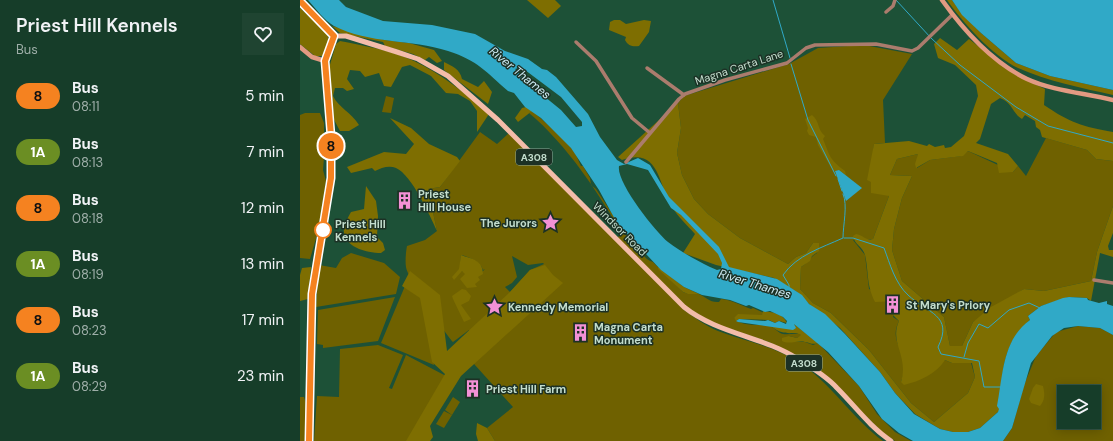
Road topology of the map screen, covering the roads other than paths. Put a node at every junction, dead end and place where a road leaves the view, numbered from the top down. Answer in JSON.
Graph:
{"nodes":[{"id":1,"x":895,"y":0,"type":"edge"},
{"id":2,"x":942,"y":0,"type":"edge"},
{"id":3,"x":300,"y":1,"type":"edge"},
{"id":4,"x":886,"y":12,"type":"dead end"},
{"id":5,"x":952,"y":15,"type":"junction"},
{"id":6,"x":334,"y":36,"type":"junction"},
{"id":7,"x":576,"y":42,"type":"dead end"},
{"id":8,"x":300,"y":47,"type":"edge"},
{"id":9,"x":325,"y":61,"type":"junction"},
{"id":10,"x":647,"y":68,"type":"dead end"},
{"id":11,"x":684,"y":94,"type":"junction"},
{"id":12,"x":1113,"y":100,"type":"edge"},
{"id":13,"x":650,"y":133,"type":"junction"},
{"id":14,"x":626,"y":162,"type":"dead end"},
{"id":15,"x":1094,"y":280,"type":"dead end"},
{"id":16,"x":1113,"y":283,"type":"edge"},
{"id":17,"x":309,"y":441,"type":"edge"},
{"id":18,"x":891,"y":441,"type":"edge"}],
"edges":[{"from":1,"to":4,"type":"street"},
{"from":2,"to":5,"type":"main road"},
{"from":3,"to":6,"type":"main road"},
{"from":5,"to":11,"type":"street","name":"Magna Carta Lane"},
{"from":5,"to":12,"type":"main road"},
{"from":6,"to":9,"type":"main road"},
{"from":6,"to":18,"type":"main road","name":"Windsor Road","number":"A308"},
{"from":7,"to":13,"type":"street"},
{"from":8,"to":9,"type":"main road"},
{"from":9,"to":17,"type":"main road"},
{"from":10,"to":11,"type":"street"},
{"from":11,"to":13,"type":"street","name":"Magna Carta Lane"},
{"from":13,"to":14,"type":"street","name":"Magna Carta Lane"},
{"from":15,"to":16,"type":"street"}]}
